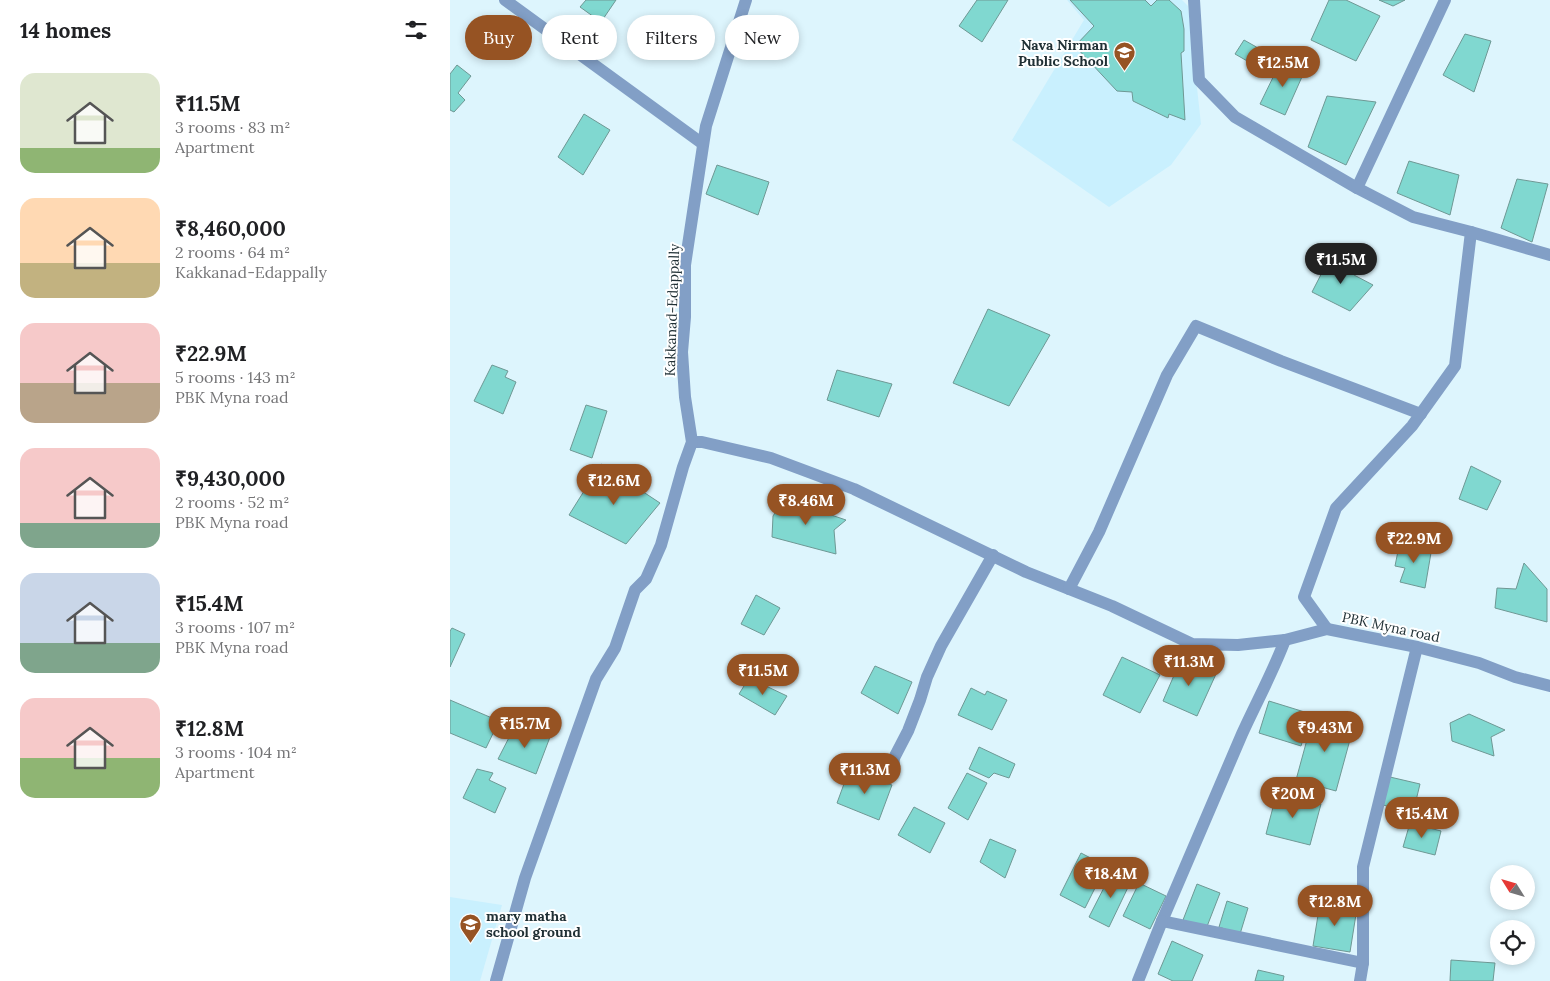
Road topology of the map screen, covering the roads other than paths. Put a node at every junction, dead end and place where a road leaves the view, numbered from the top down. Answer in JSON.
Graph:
{"nodes":[{"id":1,"x":505,"y":0,"type":"edge"},
{"id":2,"x":746,"y":0,"type":"edge"},
{"id":3,"x":1194,"y":0,"type":"edge"},
{"id":4,"x":1445,"y":0,"type":"edge"},
{"id":5,"x":703,"y":144,"type":"junction"},
{"id":6,"x":1357,"y":188,"type":"junction"},
{"id":7,"x":1471,"y":232,"type":"junction"},
{"id":8,"x":1550,"y":255,"type":"edge"},
{"id":9,"x":1421,"y":414,"type":"junction"},
{"id":10,"x":692,"y":442,"type":"junction"},
{"id":11,"x":993,"y":556,"type":"junction"},
{"id":12,"x":1069,"y":589,"type":"junction"},
{"id":13,"x":1327,"y":629,"type":"junction"},
{"id":14,"x":1285,"y":640,"type":"junction"},
{"id":15,"x":1417,"y":646,"type":"junction"},
{"id":16,"x":1550,"y":686,"type":"edge"},
{"id":17,"x":889,"y":776,"type":"dead end"},
{"id":18,"x":1162,"y":921,"type":"junction"},
{"id":19,"x":1363,"y":962,"type":"junction"},
{"id":20,"x":496,"y":981,"type":"edge"},
{"id":21,"x":1138,"y":981,"type":"edge"},
{"id":22,"x":1360,"y":981,"type":"edge"}],
"edges":[{"from":1,"to":5,"type":"street"},
{"from":2,"to":5,"type":"street","name":"Kakkanad-Edappally"},
{"from":3,"to":6,"type":"street"},
{"from":4,"to":6,"type":"street"},
{"from":5,"to":10,"type":"street","name":"Kakkanad-Edappally"},
{"from":6,"to":7,"type":"street"},
{"from":7,"to":8,"type":"street"},
{"from":7,"to":9,"type":"street"},
{"from":9,"to":12,"type":"street"},
{"from":9,"to":13,"type":"street"},
{"from":10,"to":11,"type":"street","name":"PBK Myna road"},
{"from":10,"to":20,"type":"street","name":"Kakkanad-Edappally"},
{"from":11,"to":12,"type":"street","name":"PBK Myna road"},
{"from":11,"to":17,"type":"street"},
{"from":12,"to":14,"type":"street","name":"PBK Myna road"},
{"from":13,"to":14,"type":"street","name":"PBK Myna road"},
{"from":13,"to":15,"type":"street","name":"PBK Myna road"},
{"from":14,"to":18,"type":"street"},
{"from":15,"to":16,"type":"street","name":"PBK Myna road"},
{"from":15,"to":19,"type":"street"},
{"from":18,"to":19,"type":"street"},
{"from":18,"to":21,"type":"street"},
{"from":19,"to":22,"type":"street"}]}
